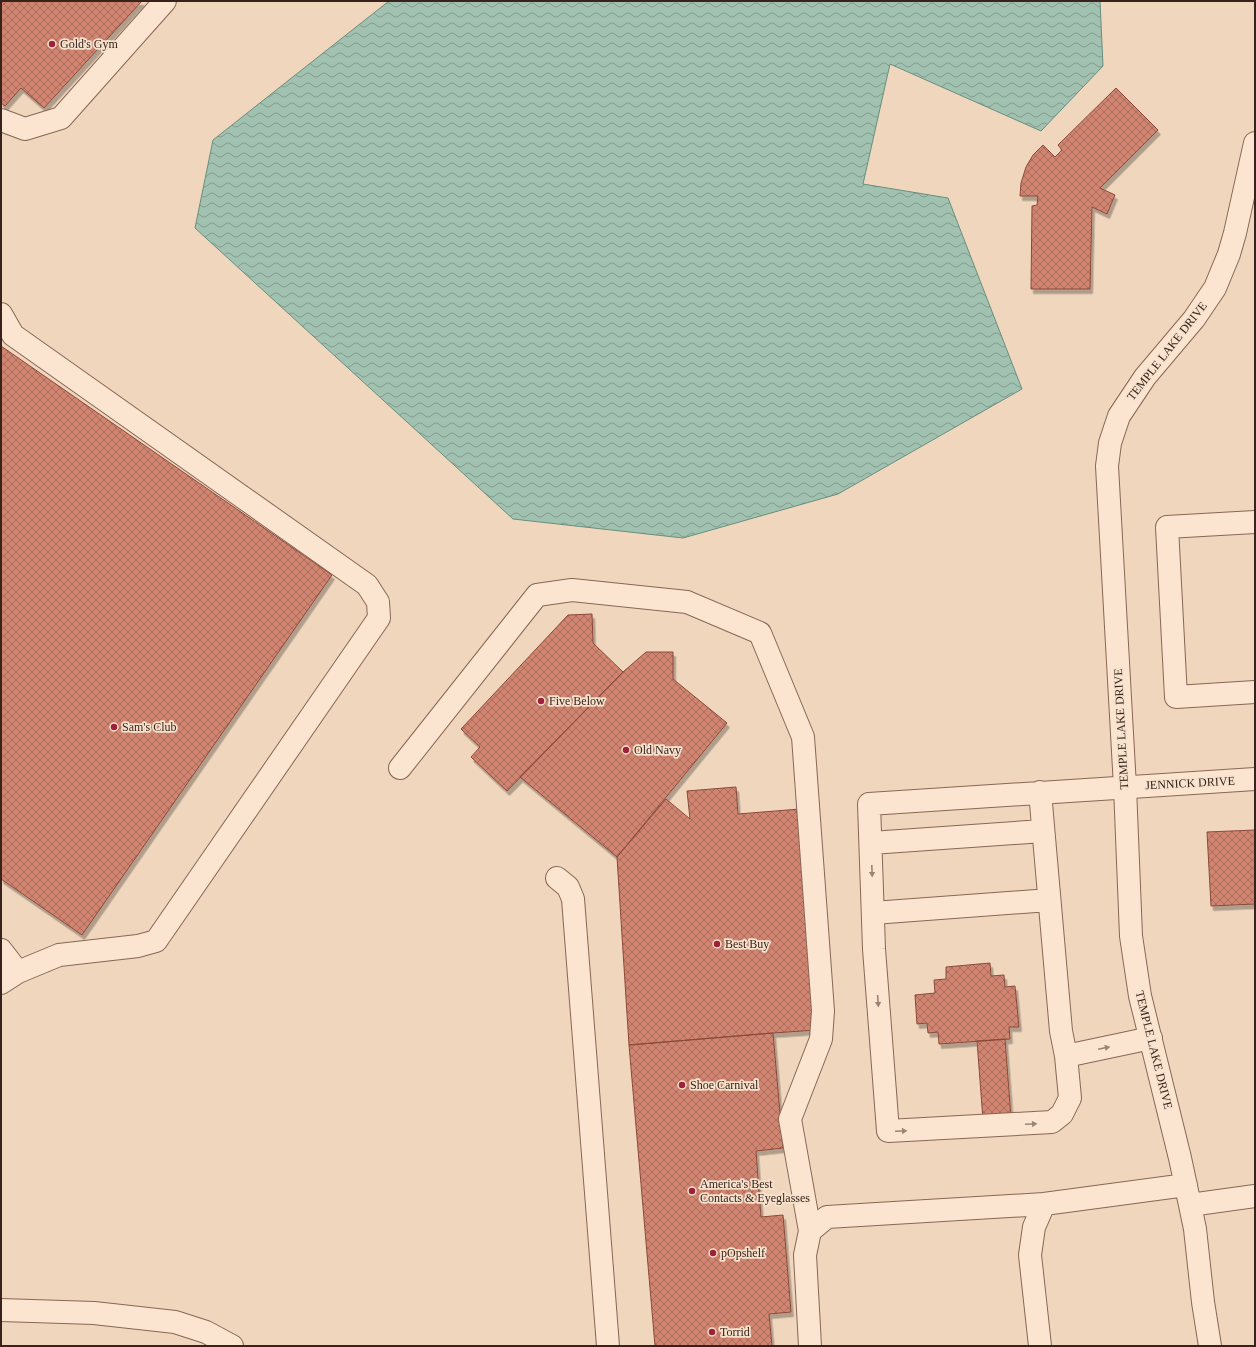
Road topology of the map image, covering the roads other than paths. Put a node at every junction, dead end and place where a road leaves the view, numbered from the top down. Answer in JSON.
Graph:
{"nodes":[{"id":1,"x":165,"y":1,"type":"edge"},
{"id":2,"x":1,"y":120,"type":"edge"},
{"id":3,"x":1255,"y":143,"type":"edge"},
{"id":4,"x":1,"y":314,"type":"edge"},
{"id":5,"x":1255,"y":522,"type":"edge"},
{"id":6,"x":1255,"y":692,"type":"edge"},
{"id":7,"x":400,"y":768,"type":"dead end"},
{"id":8,"x":1255,"y":779,"type":"edge"},
{"id":9,"x":1125,"y":787,"type":"junction"},
{"id":10,"x":1040,"y":792,"type":"junction"},
{"id":11,"x":1043,"y":831,"type":"junction"},
{"id":12,"x":870,"y":843,"type":"junction"},
{"id":13,"x":557,"y":878,"type":"dead end"},
{"id":14,"x":1049,"y":900,"type":"junction"},
{"id":15,"x":873,"y":913,"type":"junction"},
{"id":16,"x":1,"y":950,"type":"edge"},
{"id":17,"x":9,"y":977,"type":"edge"},
{"id":18,"x":1150,"y":1038,"type":"junction"},
{"id":19,"x":1066,"y":1056,"type":"junction"},
{"id":20,"x":1188,"y":1195,"type":"junction"},
{"id":21,"x":1255,"y":1196,"type":"edge"},
{"id":22,"x":1044,"y":1204,"type":"junction"},
{"id":23,"x":810,"y":1231,"type":"junction"},
{"id":24,"x":1,"y":1310,"type":"edge"},
{"id":25,"x":198,"y":1337,"type":"edge"},
{"id":26,"x":232,"y":1346,"type":"edge"},
{"id":27,"x":608,"y":1346,"type":"edge"},
{"id":28,"x":810,"y":1346,"type":"edge"},
{"id":29,"x":1040,"y":1346,"type":"edge"},
{"id":30,"x":1210,"y":1346,"type":"edge"}],
"edges":[{"from":1,"to":2,"type":"street"},
{"from":3,"to":9,"type":"street","name":"TEMPLE LAKE DRIVE"},
{"from":4,"to":17,"type":"street"},
{"from":5,"to":6,"type":"street"},
{"from":7,"to":23,"type":"street"},
{"from":8,"to":9,"type":"street","name":"JENNICK DRIVE"},
{"from":9,"to":10,"type":"street","name":"JENNICK DRIVE"},
{"from":9,"to":18,"type":"street","name":"TEMPLE LAKE DRIVE"},
{"from":10,"to":11,"type":"street"},
{"from":10,"to":12,"type":"street","name":"JENNICK DRIVE"},
{"from":11,"to":12,"type":"street"},
{"from":11,"to":14,"type":"street"},
{"from":12,"to":15,"type":"street","one_way":true},
{"from":13,"to":27,"type":"street"},
{"from":14,"to":15,"type":"street"},
{"from":14,"to":19,"type":"street"},
{"from":15,"to":19,"type":"street","one_way":true},
{"from":16,"to":17,"type":"street"},
{"from":19,"to":18,"type":"street","one_way":true},
{"from":18,"to":20,"type":"street","name":"TEMPLE LAKE DRIVE"},
{"from":20,"to":21,"type":"street"},
{"from":20,"to":22,"type":"street"},
{"from":20,"to":30,"type":"street","name":"TEMPLE LAKE DRIVE"},
{"from":22,"to":23,"type":"street"},
{"from":22,"to":29,"type":"street"},
{"from":23,"to":28,"type":"street"},
{"from":24,"to":25,"type":"street"},
{"from":25,"to":26,"type":"street"}]}
